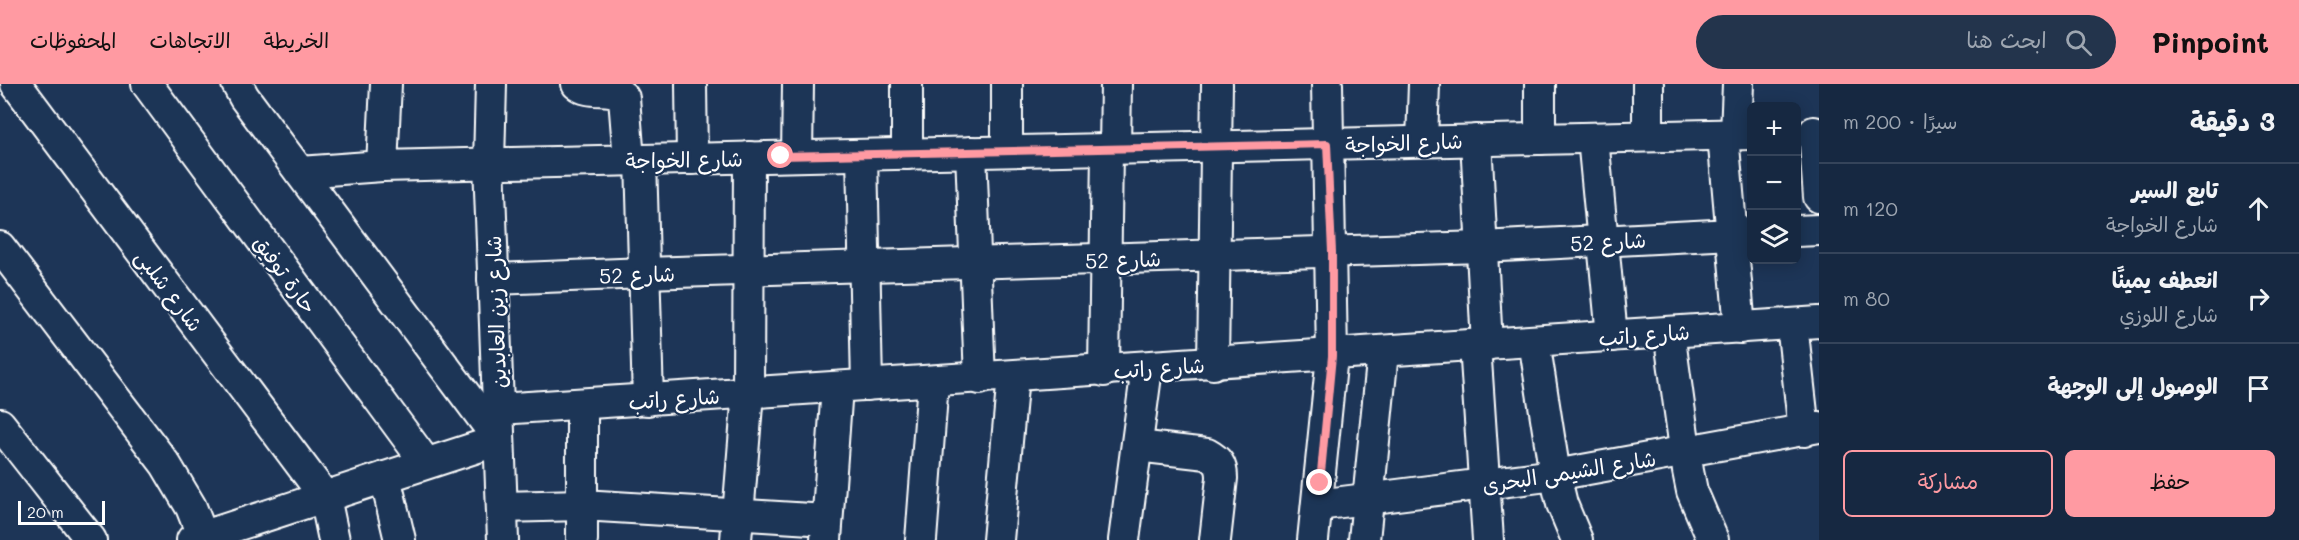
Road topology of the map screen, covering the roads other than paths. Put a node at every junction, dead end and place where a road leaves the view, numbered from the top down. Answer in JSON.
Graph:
{"nodes":[{"id":1,"x":16,"y":84,"type":"edge"},
{"id":2,"x":147,"y":84,"type":"edge"},
{"id":3,"x":237,"y":84,"type":"edge"},
{"id":4,"x":386,"y":84,"type":"edge"},
{"id":5,"x":491,"y":84,"type":"edge"},
{"id":6,"x":578,"y":84,"type":"edge"},
{"id":7,"x":691,"y":84,"type":"edge"},
{"id":8,"x":798,"y":84,"type":"edge"},
{"id":9,"x":907,"y":84,"type":"edge"},
{"id":10,"x":1007,"y":84,"type":"edge"},
{"id":11,"x":1116,"y":84,"type":"edge"},
{"id":12,"x":1217,"y":84,"type":"edge"},
{"id":13,"x":1328,"y":84,"type":"edge"},
{"id":14,"x":1424,"y":84,"type":"edge"},
{"id":15,"x":1540,"y":84,"type":"edge"},
{"id":16,"x":1648,"y":84,"type":"edge"},
{"id":17,"x":1738,"y":84,"type":"edge"},
{"id":18,"x":1810,"y":133,"type":"edge"},
{"id":19,"x":1737,"y":134,"type":"edge"},
{"id":20,"x":1648,"y":136,"type":"junction"},
{"id":21,"x":1593,"y":138,"type":"junction"},
{"id":22,"x":1540,"y":139,"type":"junction"},
{"id":23,"x":1476,"y":140,"type":"junction"},
{"id":24,"x":1422,"y":141,"type":"junction"},
{"id":25,"x":1327,"y":144,"type":"junction"},
{"id":26,"x":1216,"y":147,"type":"junction"},
{"id":27,"x":1111,"y":149,"type":"junction"},
{"id":28,"x":1007,"y":151,"type":"junction"},
{"id":29,"x":971,"y":152,"type":"junction"},
{"id":30,"x":862,"y":154,"type":"junction"},
{"id":31,"x":907,"y":154,"type":"junction"},
{"id":32,"x":797,"y":156,"type":"junction"},
{"id":33,"x":749,"y":157,"type":"junction"},
{"id":34,"x":693,"y":159,"type":"junction"},
{"id":35,"x":635,"y":160,"type":"junction"},
{"id":36,"x":489,"y":163,"type":"junction"},
{"id":37,"x":382,"y":166,"type":"junction"},
{"id":38,"x":300,"y":172,"type":"junction"},
{"id":39,"x":1819,"y":197,"type":"edge"},
{"id":40,"x":1819,"y":230,"type":"edge"},
{"id":41,"x":1801,"y":231,"type":"edge"},
{"id":42,"x":1742,"y":234,"type":"edge"},
{"id":43,"x":1602,"y":241,"type":"junction"},
{"id":44,"x":0,"y":247,"type":"edge"},
{"id":45,"x":1482,"y":247,"type":"junction"},
{"id":46,"x":1332,"y":252,"type":"junction"},
{"id":47,"x":1214,"y":256,"type":"junction"},
{"id":48,"x":1105,"y":259,"type":"junction"},
{"id":49,"x":975,"y":264,"type":"junction"},
{"id":50,"x":864,"y":267,"type":"junction"},
{"id":51,"x":748,"y":271,"type":"junction"},
{"id":52,"x":645,"y":273,"type":"junction"},
{"id":53,"x":494,"y":279,"type":"junction"},
{"id":54,"x":1805,"y":323,"type":"edge"},
{"id":55,"x":1740,"y":328,"type":"junction"},
{"id":56,"x":1669,"y":332,"type":"junction"},
{"id":57,"x":1612,"y":336,"type":"junction"},
{"id":58,"x":1534,"y":341,"type":"junction"},
{"id":59,"x":1481,"y":345,"type":"junction"},
{"id":60,"x":1383,"y":352,"type":"junction"},
{"id":61,"x":1332,"y":356,"type":"junction"},
{"id":62,"x":1213,"y":364,"type":"junction"},
{"id":63,"x":1146,"y":368,"type":"junction"},
{"id":64,"x":1104,"y":371,"type":"junction"},
{"id":65,"x":1013,"y":376,"type":"junction"},
{"id":66,"x":980,"y":379,"type":"junction"},
{"id":67,"x":933,"y":381,"type":"junction"},
{"id":68,"x":867,"y":385,"type":"junction"},
{"id":69,"x":837,"y":387,"type":"junction"},
{"id":70,"x":748,"y":393,"type":"junction"},
{"id":71,"x":648,"y":400,"type":"junction"},
{"id":72,"x":582,"y":404,"type":"junction"},
{"id":73,"x":499,"y":409,"type":"junction"},
{"id":74,"x":0,"y":424,"type":"edge"},
{"id":75,"x":1812,"y":429,"type":"edge"},
{"id":76,"x":499,"y":440,"type":"junction"},
{"id":77,"x":1137,"y":446,"type":"junction"},
{"id":78,"x":1684,"y":452,"type":"junction"},
{"id":79,"x":426,"y":464,"type":"junction"},
{"id":80,"x":1554,"y":475,"type":"junction"},
{"id":81,"x":385,"y":477,"type":"junction"},
{"id":82,"x":1484,"y":484,"type":"junction"},
{"id":83,"x":325,"y":497,"type":"junction"},
{"id":84,"x":1368,"y":499,"type":"junction"},
{"id":85,"x":582,"y":505,"type":"junction"},
{"id":86,"x":1318,"y":505,"type":"junction"},
{"id":87,"x":502,"y":507,"type":"junction"},
{"id":88,"x":277,"y":526,"type":"edge"},
{"id":89,"x":737,"y":527,"type":"edge"},
{"id":90,"x":826,"y":530,"type":"edge"},
{"id":91,"x":200,"y":539,"type":"edge"},
{"id":92,"x":91,"y":540,"type":"edge"},
{"id":93,"x":334,"y":540,"type":"edge"},
{"id":94,"x":400,"y":540,"type":"edge"},
{"id":95,"x":503,"y":540,"type":"edge"},
{"id":96,"x":582,"y":540,"type":"edge"},
{"id":97,"x":921,"y":540,"type":"edge"},
{"id":98,"x":998,"y":540,"type":"edge"},
{"id":99,"x":1124,"y":540,"type":"edge"},
{"id":100,"x":1215,"y":540,"type":"edge"},
{"id":101,"x":1314,"y":540,"type":"edge"},
{"id":102,"x":1364,"y":540,"type":"edge"},
{"id":103,"x":1488,"y":540,"type":"edge"},
{"id":104,"x":1577,"y":540,"type":"edge"},
{"id":105,"x":1713,"y":540,"type":"edge"}],
"edges":[{"from":1,"to":83,"type":"street","name":"شارع شلبى"},
{"from":2,"to":79,"type":"street","name":"حارة توفيق"},
{"from":3,"to":38,"type":"street"},
{"from":4,"to":37,"type":"street"},
{"from":5,"to":36,"type":"street","name":"شارع زين العابدين"},
{"from":6,"to":35,"type":"street"},
{"from":7,"to":34,"type":"street"},
{"from":8,"to":32,"type":"street"},
{"from":9,"to":31,"type":"street"},
{"from":10,"to":28,"type":"street"},
{"from":11,"to":27,"type":"street"},
{"from":12,"to":26,"type":"street"},
{"from":13,"to":25,"type":"street"},
{"from":14,"to":24,"type":"street"},
{"from":15,"to":22,"type":"street"},
{"from":16,"to":20,"type":"street"},
{"from":17,"to":19,"type":"street"},
{"from":18,"to":39,"type":"street"},
{"from":19,"to":20,"type":"street","name":"شارع الخواجة"},
{"from":19,"to":42,"type":"street"},
{"from":20,"to":21,"type":"street","name":"شارع الخواجة"},
{"from":21,"to":22,"type":"street","name":"شارع الخواجة"},
{"from":21,"to":43,"type":"street"},
{"from":22,"to":23,"type":"street","name":"شارع الخواجة"},
{"from":23,"to":24,"type":"street","name":"شارع الخواجة"},
{"from":23,"to":45,"type":"street"},
{"from":24,"to":25,"type":"street","name":"شارع الخواجة"},
{"from":25,"to":26,"type":"street","name":"شارع الخواجة"},
{"from":25,"to":46,"type":"street"},
{"from":26,"to":27,"type":"street","name":"شارع الخواجة"},
{"from":26,"to":47,"type":"street"},
{"from":27,"to":28,"type":"street","name":"شارع الخواجة"},
{"from":27,"to":48,"type":"street"},
{"from":28,"to":29,"type":"street","name":"شارع الخواجة"},
{"from":29,"to":31,"type":"street","name":"شارع الخواجة"},
{"from":29,"to":49,"type":"street"},
{"from":30,"to":31,"type":"street","name":"شارع الخواجة"},
{"from":30,"to":32,"type":"street","name":"شارع الخواجة"},
{"from":30,"to":50,"type":"street"},
{"from":32,"to":33,"type":"street","name":"شارع الخواجة"},
{"from":33,"to":34,"type":"street","name":"شارع الخواجة"},
{"from":33,"to":51,"type":"street"},
{"from":34,"to":35,"type":"street","name":"شارع الخواجة"},
{"from":35,"to":36,"type":"street","name":"شارع الخواجة"},
{"from":35,"to":52,"type":"street"},
{"from":36,"to":37,"type":"street","name":"شارع الخواجة"},
{"from":36,"to":53,"type":"street","name":"شارع زين العابدين"},
{"from":37,"to":38,"type":"street","name":"شارع الخواجة"},
{"from":38,"to":76,"type":"street"},
{"from":40,"to":41,"type":"street"},
{"from":42,"to":43,"type":"street","name":"شارع 52"},
{"from":42,"to":55,"type":"street"},
{"from":43,"to":45,"type":"street","name":"شارع 52"},
{"from":43,"to":57,"type":"street"},
{"from":44,"to":91,"type":"street"},
{"from":45,"to":46,"type":"street","name":"شارع 52"},
{"from":45,"to":59,"type":"street"},
{"from":46,"to":47,"type":"street","name":"شارع 52"},
{"from":46,"to":61,"type":"street"},
{"from":47,"to":48,"type":"street","name":"شارع 52"},
{"from":47,"to":62,"type":"street"},
{"from":48,"to":49,"type":"street","name":"شارع 52"},
{"from":48,"to":64,"type":"street"},
{"from":49,"to":50,"type":"street","name":"شارع 52"},
{"from":49,"to":66,"type":"street"},
{"from":50,"to":51,"type":"street","name":"شارع 52"},
{"from":50,"to":68,"type":"street"},
{"from":51,"to":52,"type":"street","name":"شارع 52"},
{"from":51,"to":70,"type":"street"},
{"from":52,"to":53,"type":"street","name":"شارع 52"},
{"from":52,"to":71,"type":"street"},
{"from":53,"to":73,"type":"street","name":"شارع زين العابدين"},
{"from":54,"to":55,"type":"street","name":"شارع راتب"},
{"from":54,"to":75,"type":"street"},
{"from":55,"to":56,"type":"street","name":"شارع راتب"},
{"from":56,"to":57,"type":"street","name":"شارع راتب"},
{"from":56,"to":78,"type":"street"},
{"from":57,"to":58,"type":"street","name":"شارع راتب"},
{"from":58,"to":59,"type":"street","name":"شارع راتب"},
{"from":58,"to":80,"type":"street"},
{"from":59,"to":60,"type":"street","name":"شارع راتب"},
{"from":59,"to":82,"type":"street"},
{"from":60,"to":61,"type":"street","name":"شارع راتب"},
{"from":60,"to":84,"type":"street"},
{"from":61,"to":62,"type":"street","name":"شارع راتب"},
{"from":61,"to":86,"type":"street"},
{"from":62,"to":63,"type":"street","name":"شارع راتب"},
{"from":63,"to":64,"type":"street","name":"شارع راتب"},
{"from":63,"to":77,"type":"street"},
{"from":64,"to":65,"type":"street","name":"شارع راتب"},
{"from":65,"to":66,"type":"street","name":"شارع راتب"},
{"from":65,"to":98,"type":"street"},
{"from":66,"to":67,"type":"street","name":"شارع راتب"},
{"from":67,"to":68,"type":"street","name":"شارع راتب"},
{"from":67,"to":97,"type":"street"},
{"from":68,"to":69,"type":"street","name":"شارع راتب"},
{"from":69,"to":70,"type":"street","name":"شارع راتب"},
{"from":69,"to":90,"type":"street"},
{"from":70,"to":71,"type":"street","name":"شارع راتب"},
{"from":70,"to":89,"type":"street"},
{"from":71,"to":72,"type":"street","name":"شارع راتب"},
{"from":72,"to":73,"type":"street","name":"شارع راتب"},
{"from":72,"to":85,"type":"street"},
{"from":73,"to":76,"type":"street","name":"شارع زين العابدين"},
{"from":74,"to":92,"type":"street"},
{"from":75,"to":78,"type":"street","name":"شارع الشيمى البحرى"},
{"from":76,"to":79,"type":"street"},
{"from":76,"to":87,"type":"street","name":"شارع زين العابدين"},
{"from":77,"to":99,"type":"street"},
{"from":77,"to":100,"type":"street"},
{"from":78,"to":80,"type":"street","name":"شارع الشيمى البحرى"},
{"from":78,"to":105,"type":"street"},
{"from":79,"to":81,"type":"street"},
{"from":80,"to":82,"type":"street","name":"شارع الشيمى البحرى"},
{"from":80,"to":104,"type":"street"},
{"from":81,"to":83,"type":"street"},
{"from":81,"to":94,"type":"street"},
{"from":82,"to":84,"type":"street","name":"شارع الشيمى البحرى"},
{"from":82,"to":103,"type":"street"},
{"from":83,"to":88,"type":"street"},
{"from":83,"to":93,"type":"street"},
{"from":84,"to":86,"type":"street","name":"شارع الشيمى البحرى"},
{"from":84,"to":102,"type":"street"},
{"from":85,"to":87,"type":"street"},
{"from":85,"to":89,"type":"street"},
{"from":85,"to":96,"type":"street"},
{"from":86,"to":101,"type":"street"},
{"from":87,"to":95,"type":"street","name":"شارع زين العابدين"},
{"from":88,"to":91,"type":"street"},
{"from":89,"to":90,"type":"street"}]}
